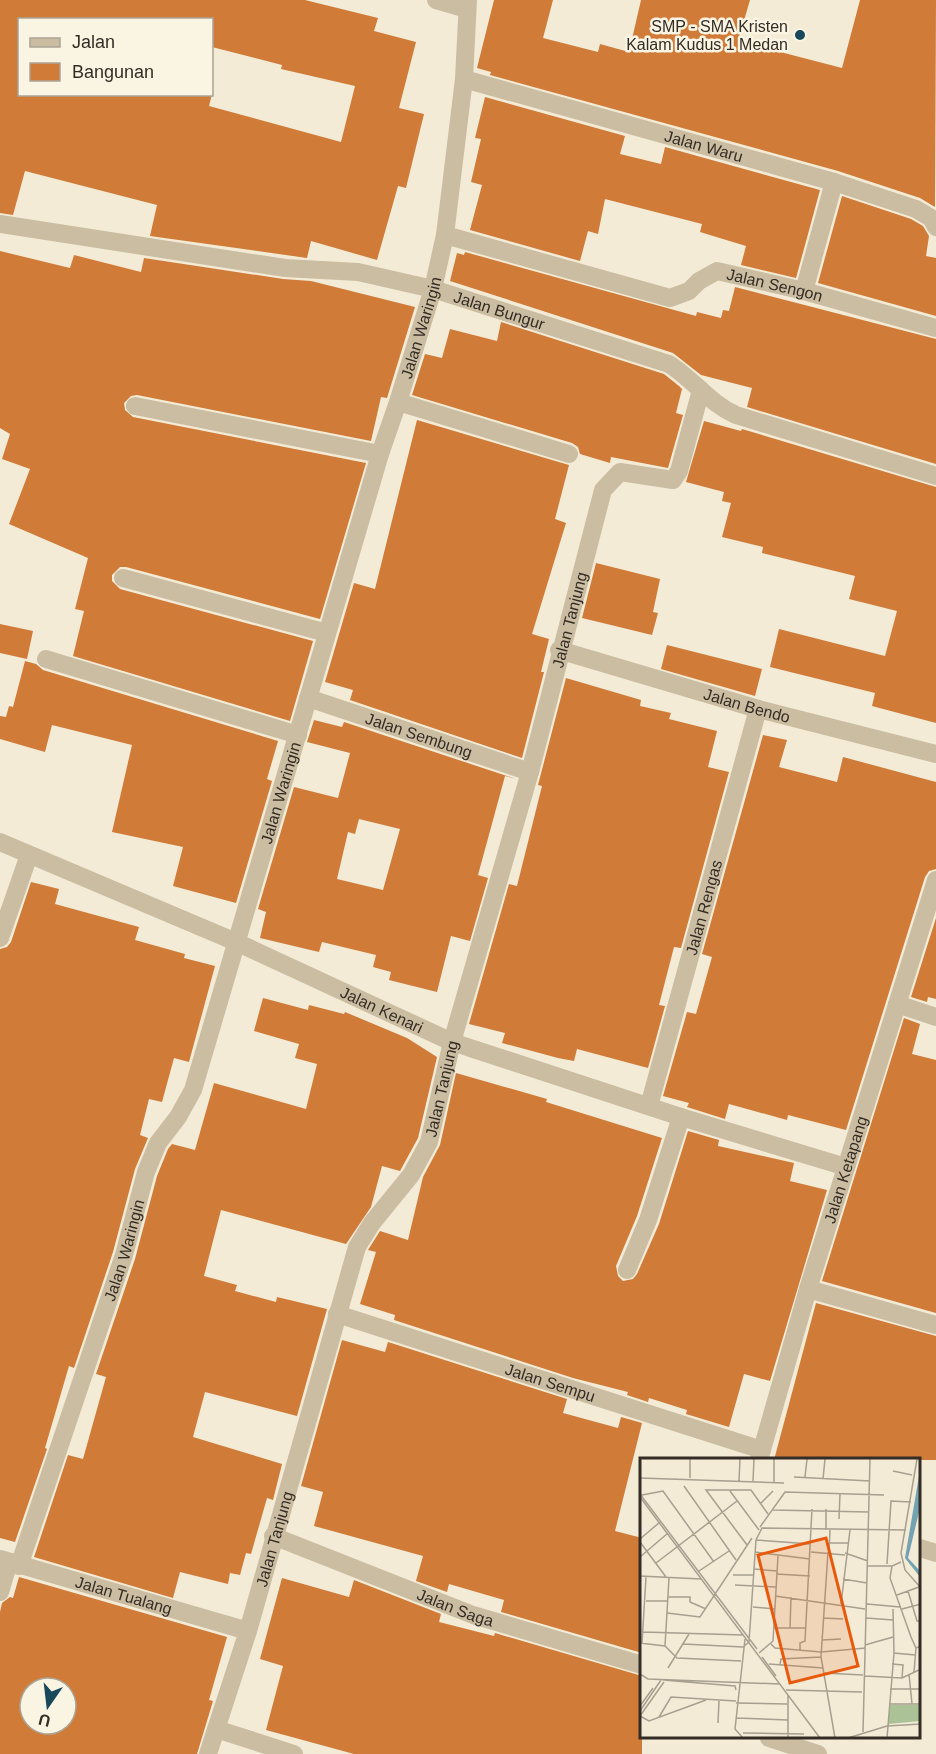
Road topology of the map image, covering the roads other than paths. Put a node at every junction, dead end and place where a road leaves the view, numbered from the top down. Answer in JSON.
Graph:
{"nodes":[{"id":1,"x":436,"y":0,"type":"edge"},
{"id":2,"x":468,"y":5,"type":"edge"},
{"id":3,"x":464,"y":79,"type":"junction"},
{"id":4,"x":834,"y":182,"type":"junction"},
{"id":5,"x":0,"y":224,"type":"edge"},
{"id":6,"x":936,"y":227,"type":"edge"},
{"id":7,"x":445,"y":235,"type":"junction"},
{"id":8,"x":433,"y":289,"type":"junction"},
{"id":9,"x":804,"y":291,"type":"junction"},
{"id":10,"x":936,"y":328,"type":"edge"},
{"id":11,"x":701,"y":390,"type":"junction"},
{"id":12,"x":398,"y":402,"type":"junction"},
{"id":13,"x":135,"y":406,"type":"dead end"},
{"id":14,"x":380,"y":454,"type":"junction"},
{"id":15,"x":569,"y":454,"type":"dead end"},
{"id":16,"x":936,"y":476,"type":"edge"},
{"id":17,"x":123,"y":578,"type":"dead end"},
{"id":18,"x":327,"y":633,"type":"junction"},
{"id":19,"x":560,"y":650,"type":"junction"},
{"id":20,"x":46,"y":659,"type":"dead end"},
{"id":21,"x":308,"y":698,"type":"junction"},
{"id":22,"x":758,"y":709,"type":"junction"},
{"id":23,"x":298,"y":735,"type":"junction"},
{"id":24,"x":936,"y":754,"type":"edge"},
{"id":25,"x":530,"y":772,"type":"junction"},
{"id":26,"x":0,"y":842,"type":"edge"},
{"id":27,"x":29,"y":855,"type":"junction"},
{"id":28,"x":936,"y":880,"type":"edge"},
{"id":29,"x":0,"y":938,"type":"edge"},
{"id":30,"x":236,"y":942,"type":"junction"},
{"id":31,"x":897,"y":1004,"type":"junction"},
{"id":32,"x":936,"y":1017,"type":"edge"},
{"id":33,"x":453,"y":1042,"type":"junction"},
{"id":34,"x":649,"y":1106,"type":"junction"},
{"id":35,"x":681,"y":1117,"type":"junction"},
{"id":36,"x":846,"y":1167,"type":"junction"},
{"id":37,"x":627,"y":1270,"type":"dead end"},
{"id":38,"x":808,"y":1288,"type":"junction"},
{"id":39,"x":337,"y":1314,"type":"junction"},
{"id":40,"x":936,"y":1325,"type":"edge"},
{"id":41,"x":761,"y":1455,"type":"edge"},
{"id":42,"x":273,"y":1536,"type":"junction"},
{"id":43,"x":921,"y":1548,"type":"edge"},
{"id":44,"x":936,"y":1553,"type":"edge"},
{"id":45,"x":9,"y":1562,"type":"edge"},
{"id":46,"x":0,"y":1592,"type":"edge"},
{"id":47,"x":248,"y":1631,"type":"junction"},
{"id":48,"x":640,"y":1664,"type":"edge"},
{"id":49,"x":216,"y":1729,"type":"junction"},
{"id":50,"x":776,"y":1739,"type":"edge"},
{"id":51,"x":208,"y":1754,"type":"edge"},
{"id":52,"x":294,"y":1754,"type":"edge"},
{"id":53,"x":818,"y":1754,"type":"edge"}],
"edges":[{"from":1,"to":2,"type":"street"},
{"from":2,"to":3,"type":"street","name":"Jalan Waringin"},
{"from":3,"to":4,"type":"street","name":"Jalan Waru"},
{"from":3,"to":7,"type":"street","name":"Jalan Waringin"},
{"from":4,"to":6,"type":"street","name":"Jalan Waru"},
{"from":4,"to":9,"type":"street"},
{"from":5,"to":8,"type":"street","name":"Jalan Bungur"},
{"from":7,"to":8,"type":"street","name":"Jalan Waringin"},
{"from":7,"to":9,"type":"street","name":"Jalan Sengon"},
{"from":8,"to":11,"type":"street","name":"Jalan Bungur"},
{"from":8,"to":12,"type":"street","name":"Jalan Waringin"},
{"from":9,"to":10,"type":"street","name":"Jalan Sengon"},
{"from":11,"to":16,"type":"street","name":"Jalan Bungur"},
{"from":11,"to":19,"type":"street","name":"Jalan Tanjung"},
{"from":12,"to":14,"type":"street","name":"Jalan Waringin"},
{"from":12,"to":15,"type":"street"},
{"from":13,"to":14,"type":"street"},
{"from":14,"to":18,"type":"street","name":"Jalan Waringin"},
{"from":17,"to":18,"type":"street"},
{"from":18,"to":21,"type":"street","name":"Jalan Waringin"},
{"from":19,"to":22,"type":"street","name":"Jalan Bendo"},
{"from":19,"to":25,"type":"street","name":"Jalan Tanjung"},
{"from":20,"to":23,"type":"street"},
{"from":21,"to":23,"type":"street","name":"Jalan Waringin"},
{"from":21,"to":25,"type":"street","name":"Jalan Sembung"},
{"from":22,"to":24,"type":"street","name":"Jalan Bendo"},
{"from":22,"to":34,"type":"street","name":"Jalan Rengas"},
{"from":23,"to":30,"type":"street","name":"Jalan Waringin"},
{"from":25,"to":33,"type":"street","name":"Jalan Tanjung"},
{"from":26,"to":27,"type":"street","name":"Jalan Kenari"},
{"from":27,"to":29,"type":"street"},
{"from":27,"to":30,"type":"street","name":"Jalan Kenari"},
{"from":28,"to":31,"type":"street","name":"Jalan Ketapang"},
{"from":30,"to":33,"type":"street","name":"Jalan Kenari"},
{"from":30,"to":45,"type":"street","name":"Jalan Waringin"},
{"from":31,"to":32,"type":"street"},
{"from":31,"to":36,"type":"street","name":"Jalan Ketapang"},
{"from":33,"to":34,"type":"street","name":"Jalan Kenari"},
{"from":33,"to":39,"type":"street","name":"Jalan Tanjung"},
{"from":34,"to":35,"type":"street","name":"Jalan Kenari"},
{"from":35,"to":36,"type":"street","name":"Jalan Kenari"},
{"from":35,"to":37,"type":"street"},
{"from":36,"to":38,"type":"street","name":"Jalan Ketapang"},
{"from":38,"to":40,"type":"street"},
{"from":38,"to":41,"type":"street","name":"Jalan Ketapang"},
{"from":39,"to":41,"type":"street","name":"Jalan Sempu"},
{"from":39,"to":42,"type":"street","name":"Jalan Tanjung"},
{"from":42,"to":47,"type":"street","name":"Jalan Tanjung"},
{"from":42,"to":48,"type":"street","name":"Jalan Saga"},
{"from":43,"to":44,"type":"street"},
{"from":45,"to":46,"type":"street","name":"Jalan Waringin"},
{"from":45,"to":47,"type":"street","name":"Jalan Tualang"},
{"from":47,"to":49,"type":"street","name":"Jalan Tanjung"},
{"from":49,"to":51,"type":"street","name":"Jalan Tanjung"},
{"from":49,"to":52,"type":"street"},
{"from":50,"to":53,"type":"street"}]}
